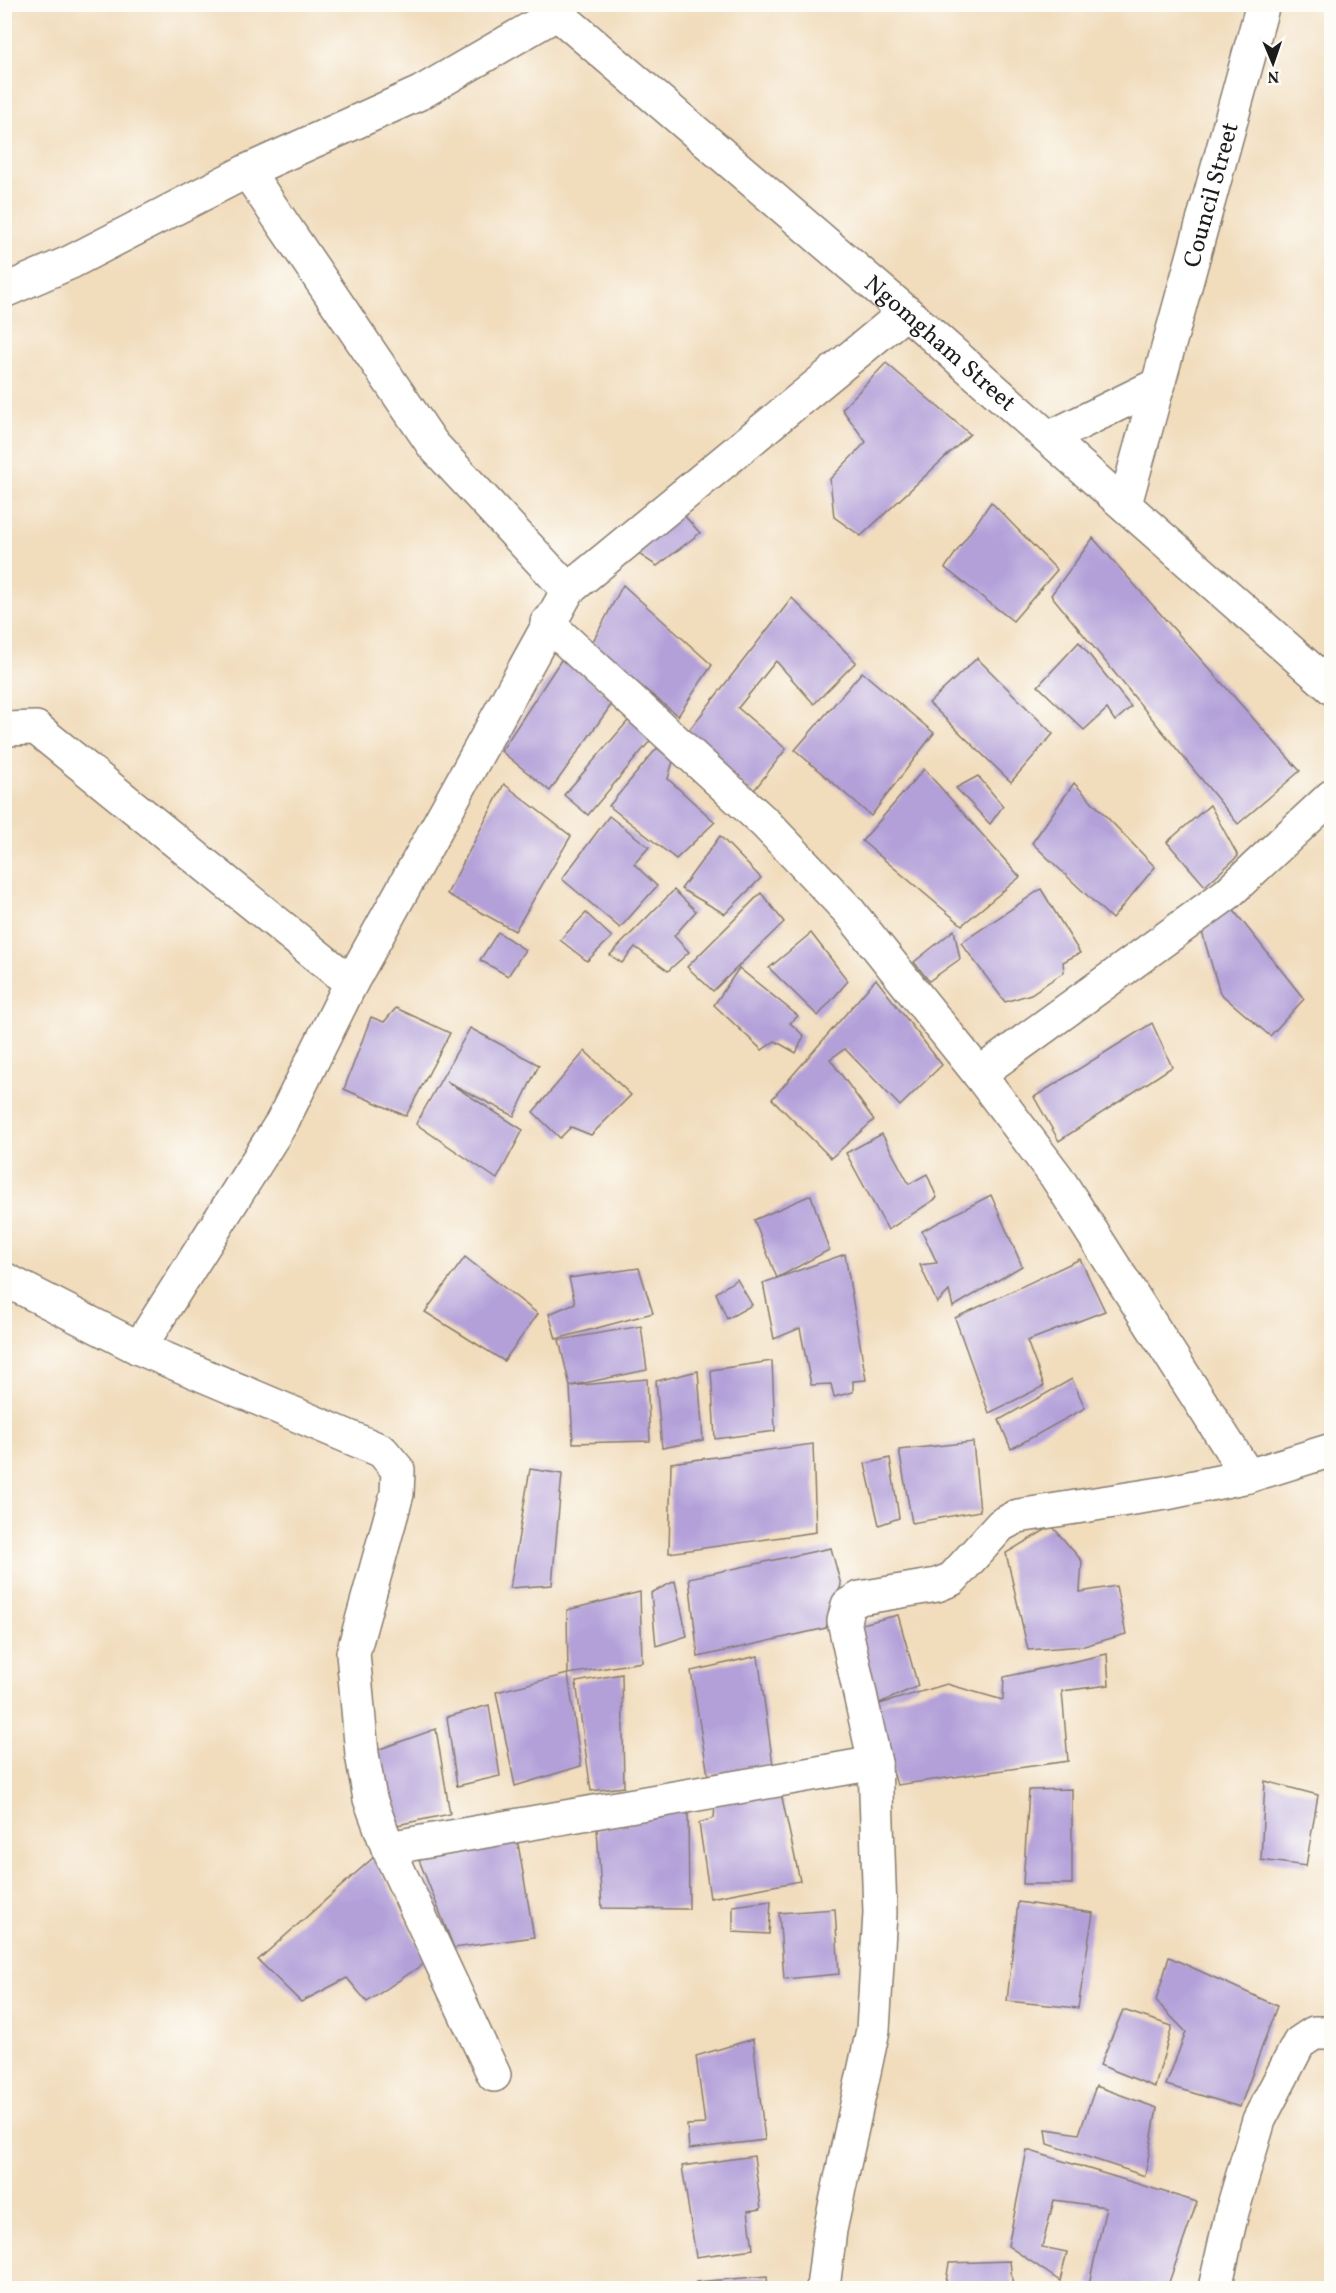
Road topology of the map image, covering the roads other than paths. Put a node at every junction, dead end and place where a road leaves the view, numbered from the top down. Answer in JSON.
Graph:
{"nodes":[{"id":1,"x":1263,"y":4,"type":"edge"},
{"id":2,"x":551,"y":9,"type":"edge"},
{"id":3,"x":247,"y":171,"type":"junction"},
{"id":4,"x":4,"y":291,"type":"edge"},
{"id":5,"x":906,"y":312,"type":"junction"},
{"id":6,"x":1159,"y":384,"type":"junction"},
{"id":7,"x":1049,"y":438,"type":"junction"},
{"id":8,"x":1125,"y":504,"type":"junction"},
{"id":9,"x":568,"y":590,"type":"junction"},
{"id":10,"x":547,"y":623,"type":"junction"},
{"id":11,"x":1332,"y":688,"type":"edge"},
{"id":12,"x":4,"y":729,"type":"edge"},
{"id":13,"x":1332,"y":796,"type":"edge"},
{"id":14,"x":351,"y":983,"type":"junction"},
{"id":15,"x":980,"y":1074,"type":"junction"},
{"id":16,"x":4,"y":1279,"type":"edge"},
{"id":17,"x":139,"y":1348,"type":"junction"},
{"id":18,"x":1332,"y":1450,"type":"edge"},
{"id":19,"x":1248,"y":1476,"type":"junction"},
{"id":20,"x":875,"y":1763,"type":"junction"},
{"id":21,"x":388,"y":1848,"type":"junction"},
{"id":22,"x":1332,"y":2033,"type":"edge"},
{"id":23,"x":494,"y":2075,"type":"dead end"},
{"id":24,"x":823,"y":2289,"type":"edge"},
{"id":25,"x":1215,"y":2289,"type":"edge"}],
"edges":[{"from":1,"to":6,"type":"street","name":"Council Street"},
{"from":2,"to":3,"type":"street"},
{"from":2,"to":5,"type":"street","name":"Ngomgham Street"},
{"from":3,"to":4,"type":"street"},
{"from":3,"to":9,"type":"street"},
{"from":5,"to":7,"type":"street","name":"Ngomgham Street"},
{"from":5,"to":9,"type":"street"},
{"from":6,"to":7,"type":"street"},
{"from":6,"to":8,"type":"street","name":"Council Street"},
{"from":7,"to":8,"type":"street","name":"Ngomgham Street"},
{"from":8,"to":11,"type":"street","name":"Ngomgham Street"},
{"from":9,"to":10,"type":"street"},
{"from":10,"to":14,"type":"street"},
{"from":10,"to":15,"type":"street"},
{"from":12,"to":14,"type":"street"},
{"from":13,"to":15,"type":"street"},
{"from":14,"to":17,"type":"street"},
{"from":15,"to":19,"type":"street"},
{"from":16,"to":17,"type":"street"},
{"from":17,"to":21,"type":"street"},
{"from":18,"to":19,"type":"street"},
{"from":19,"to":20,"type":"street"},
{"from":20,"to":21,"type":"street"},
{"from":20,"to":24,"type":"street"},
{"from":21,"to":23,"type":"street"},
{"from":22,"to":25,"type":"street"}]}
